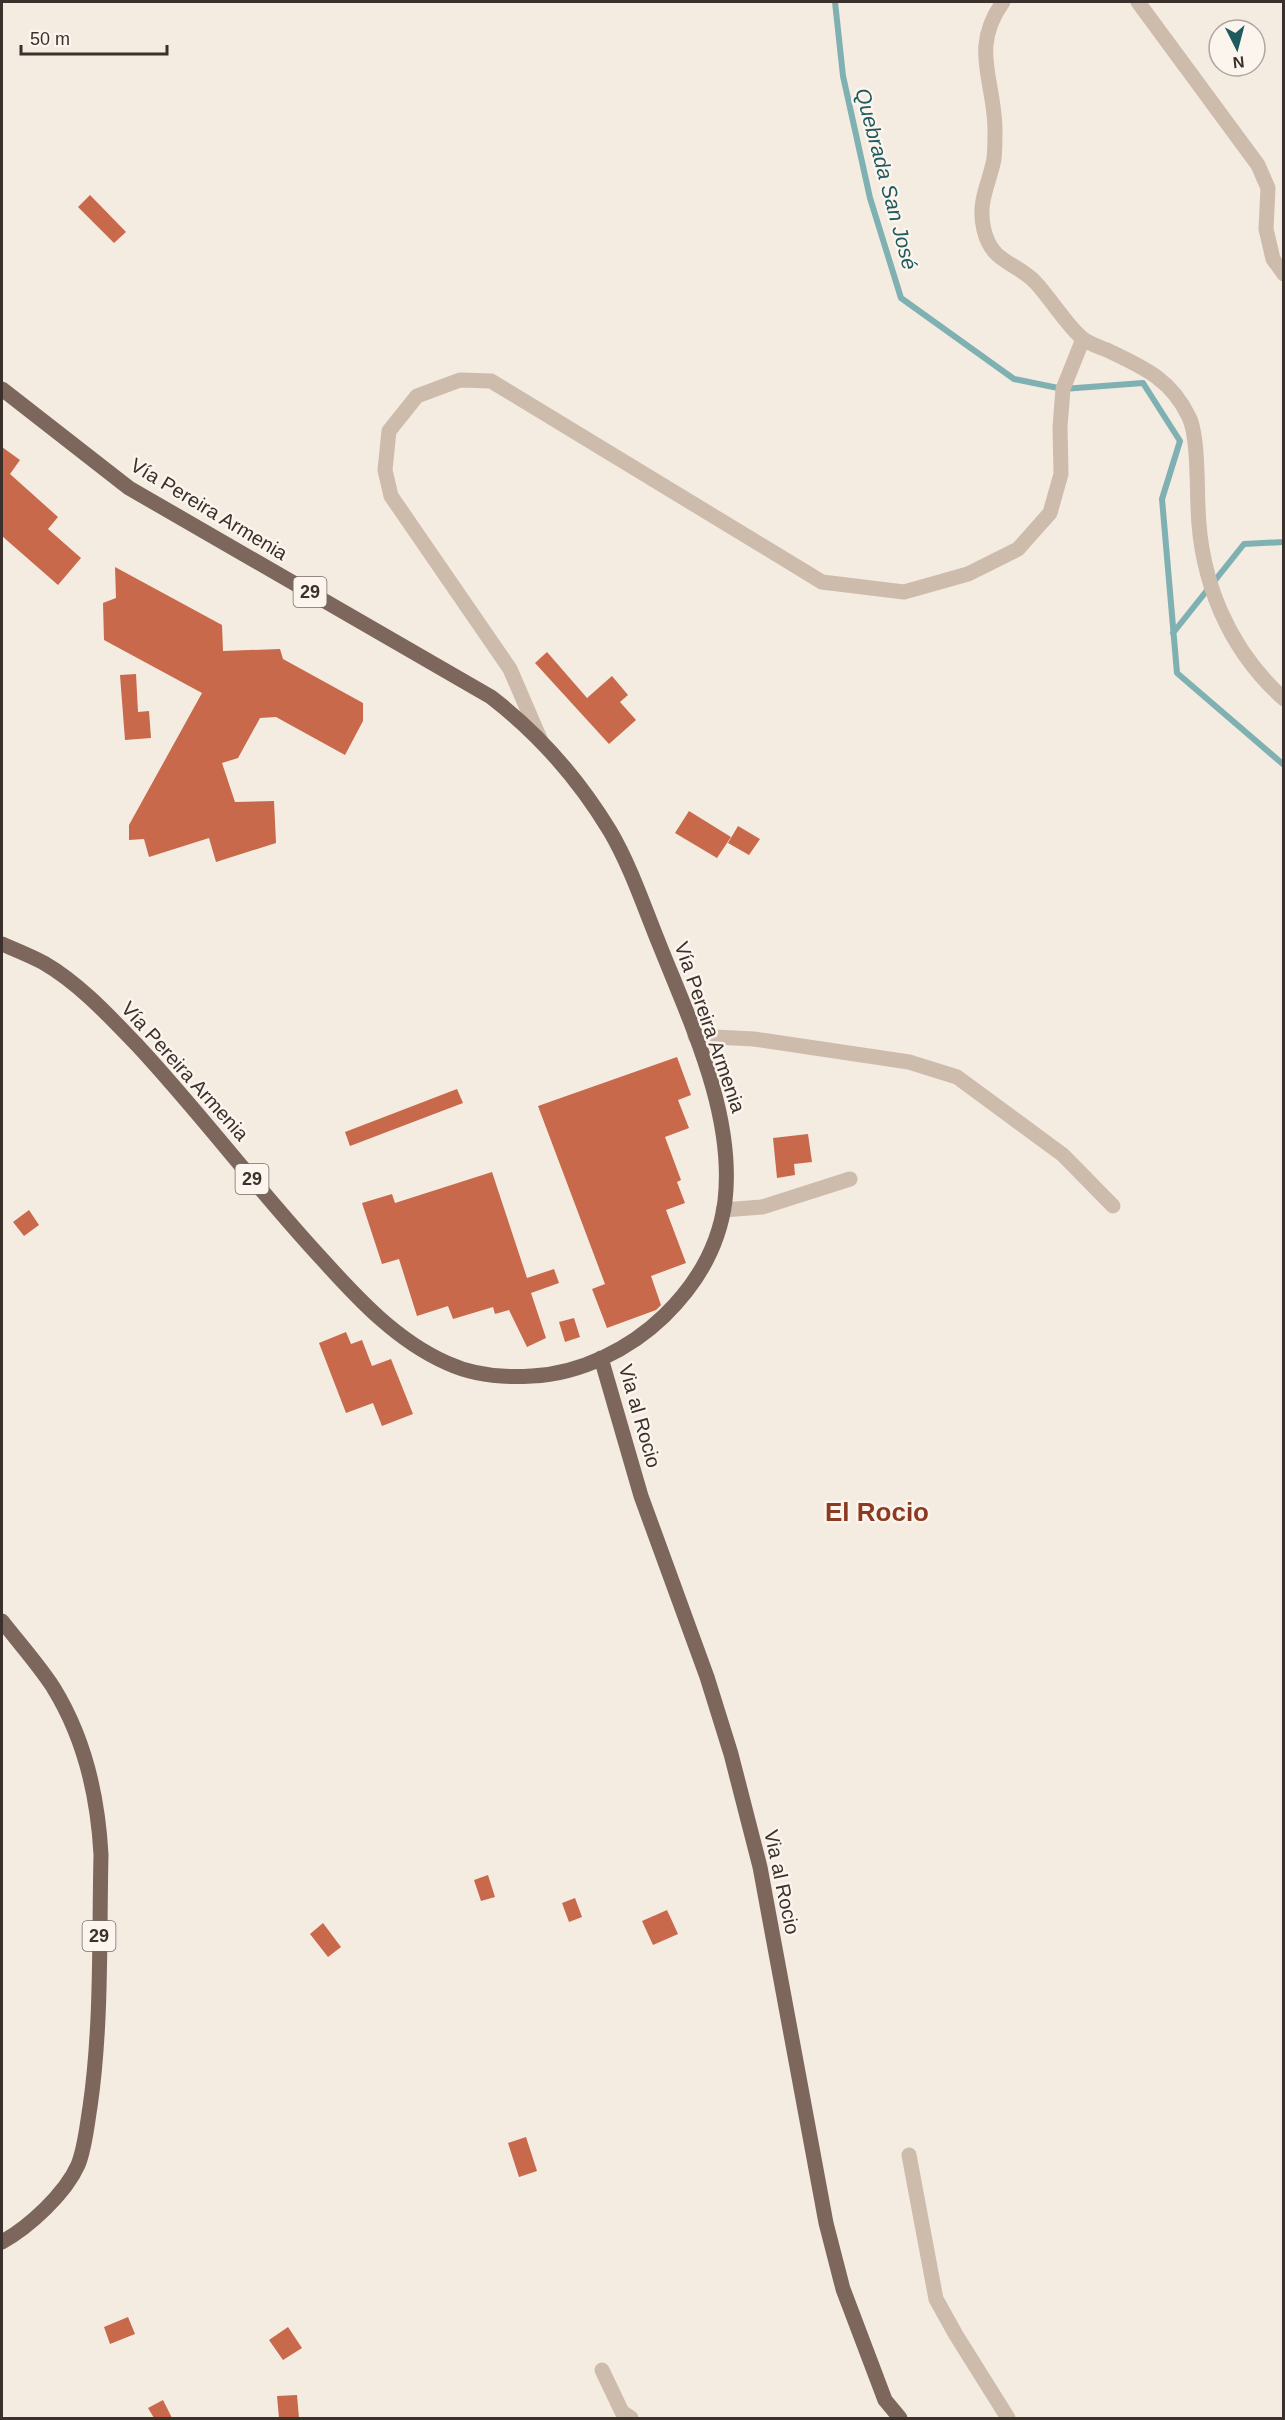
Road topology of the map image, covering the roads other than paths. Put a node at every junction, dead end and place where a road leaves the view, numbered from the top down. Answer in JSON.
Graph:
{"nodes":[{"id":1,"x":1003,"y":2,"type":"edge"},
{"id":2,"x":1138,"y":2,"type":"edge"},
{"id":3,"x":1284,"y":274,"type":"edge"},
{"id":4,"x":1083,"y":339,"type":"junction"},
{"id":5,"x":2,"y":389,"type":"edge"},
{"id":6,"x":1284,"y":699,"type":"edge"},
{"id":7,"x":541,"y":741,"type":"junction"},
{"id":8,"x":2,"y":944,"type":"edge"},
{"id":9,"x":695,"y":1036,"type":"junction"},
{"id":10,"x":850,"y":1179,"type":"dead end"},
{"id":11,"x":1113,"y":1206,"type":"dead end"},
{"id":12,"x":723,"y":1210,"type":"junction"},
{"id":13,"x":601,"y":1358,"type":"junction"},
{"id":14,"x":2,"y":1622,"type":"edge"},
{"id":15,"x":909,"y":2155,"type":"dead end"},
{"id":16,"x":2,"y":2242,"type":"edge"},
{"id":17,"x":602,"y":2370,"type":"dead end"},
{"id":18,"x":631,"y":2418,"type":"edge"},
{"id":19,"x":900,"y":2418,"type":"edge"},
{"id":20,"x":1008,"y":2418,"type":"edge"}],
"edges":[{"from":1,"to":4,"type":"street"},
{"from":2,"to":3,"type":"street"},
{"from":4,"to":6,"type":"street"},
{"from":4,"to":7,"type":"street"},
{"from":5,"to":7,"type":"main road","name":"Vía Pereira Armenia","number":"29"},
{"from":7,"to":9,"type":"main road","name":"Vía Pereira Armenia","number":"29"},
{"from":8,"to":13,"type":"main road","name":"Vía Pereira Armenia","number":"29"},
{"from":9,"to":11,"type":"street"},
{"from":9,"to":12,"type":"main road","name":"Vía Pereira Armenia","number":"29"},
{"from":10,"to":12,"type":"street"},
{"from":12,"to":13,"type":"main road","name":"Vía Pereira Armenia","number":"29"},
{"from":13,"to":19,"type":"main road","name":"Via al Rocio"},
{"from":14,"to":16,"type":"main road","number":"29"},
{"from":15,"to":20,"type":"street"},
{"from":17,"to":18,"type":"street"}]}
